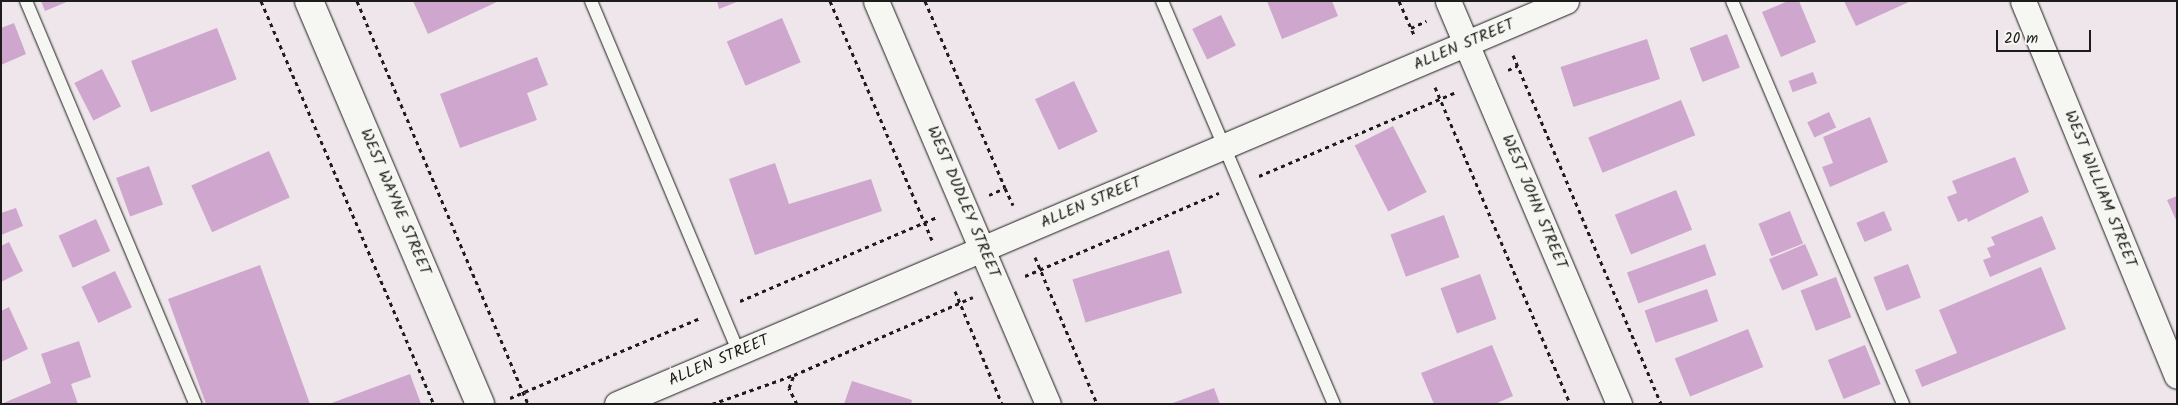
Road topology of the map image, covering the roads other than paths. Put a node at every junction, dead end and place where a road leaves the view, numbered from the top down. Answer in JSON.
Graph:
{"nodes":[{"id":1,"x":26,"y":1,"type":"edge"},
{"id":2,"x":309,"y":1,"type":"edge"},
{"id":3,"x":591,"y":1,"type":"edge"},
{"id":4,"x":876,"y":1,"type":"edge"},
{"id":5,"x":1162,"y":1,"type":"edge"},
{"id":6,"x":1448,"y":1,"type":"edge"},
{"id":7,"x":1566,"y":1,"type":"edge"},
{"id":8,"x":1732,"y":1,"type":"edge"},
{"id":9,"x":2023,"y":1,"type":"edge"},
{"id":10,"x":1466,"y":44,"type":"junction"},
{"id":11,"x":1224,"y":147,"type":"junction"},
{"id":12,"x":983,"y":248,"type":"junction"},
{"id":13,"x":739,"y":354,"type":"junction"},
{"id":14,"x":2177,"y":376,"type":"edge"},
{"id":15,"x":195,"y":404,"type":"edge"},
{"id":16,"x":480,"y":404,"type":"edge"},
{"id":17,"x":617,"y":404,"type":"edge"},
{"id":18,"x":1048,"y":404,"type":"edge"},
{"id":19,"x":1334,"y":404,"type":"edge"},
{"id":20,"x":1619,"y":404,"type":"edge"},
{"id":21,"x":1903,"y":404,"type":"edge"}],
"edges":[{"from":1,"to":15,"type":"lane"},
{"from":2,"to":16,"type":"street","name":"WEST WAYNE STREET"},
{"from":3,"to":13,"type":"lane"},
{"from":4,"to":12,"type":"street","name":"WEST DUDLEY STREET"},
{"from":5,"to":11,"type":"lane"},
{"from":6,"to":10,"type":"street","name":"WEST JOHN STREET"},
{"from":7,"to":10,"type":"street","name":"ALLEN STREET"},
{"from":8,"to":21,"type":"lane"},
{"from":9,"to":14,"type":"street","name":"WEST WILLIAM STREET"},
{"from":10,"to":11,"type":"street","name":"ALLEN STREET"},
{"from":10,"to":20,"type":"street","name":"WEST JOHN STREET"},
{"from":11,"to":12,"type":"street","name":"ALLEN STREET"},
{"from":11,"to":19,"type":"lane"},
{"from":12,"to":13,"type":"street","name":"ALLEN STREET"},
{"from":12,"to":18,"type":"street","name":"WEST DUDLEY STREET"},
{"from":13,"to":17,"type":"street","name":"ALLEN STREET"}]}
